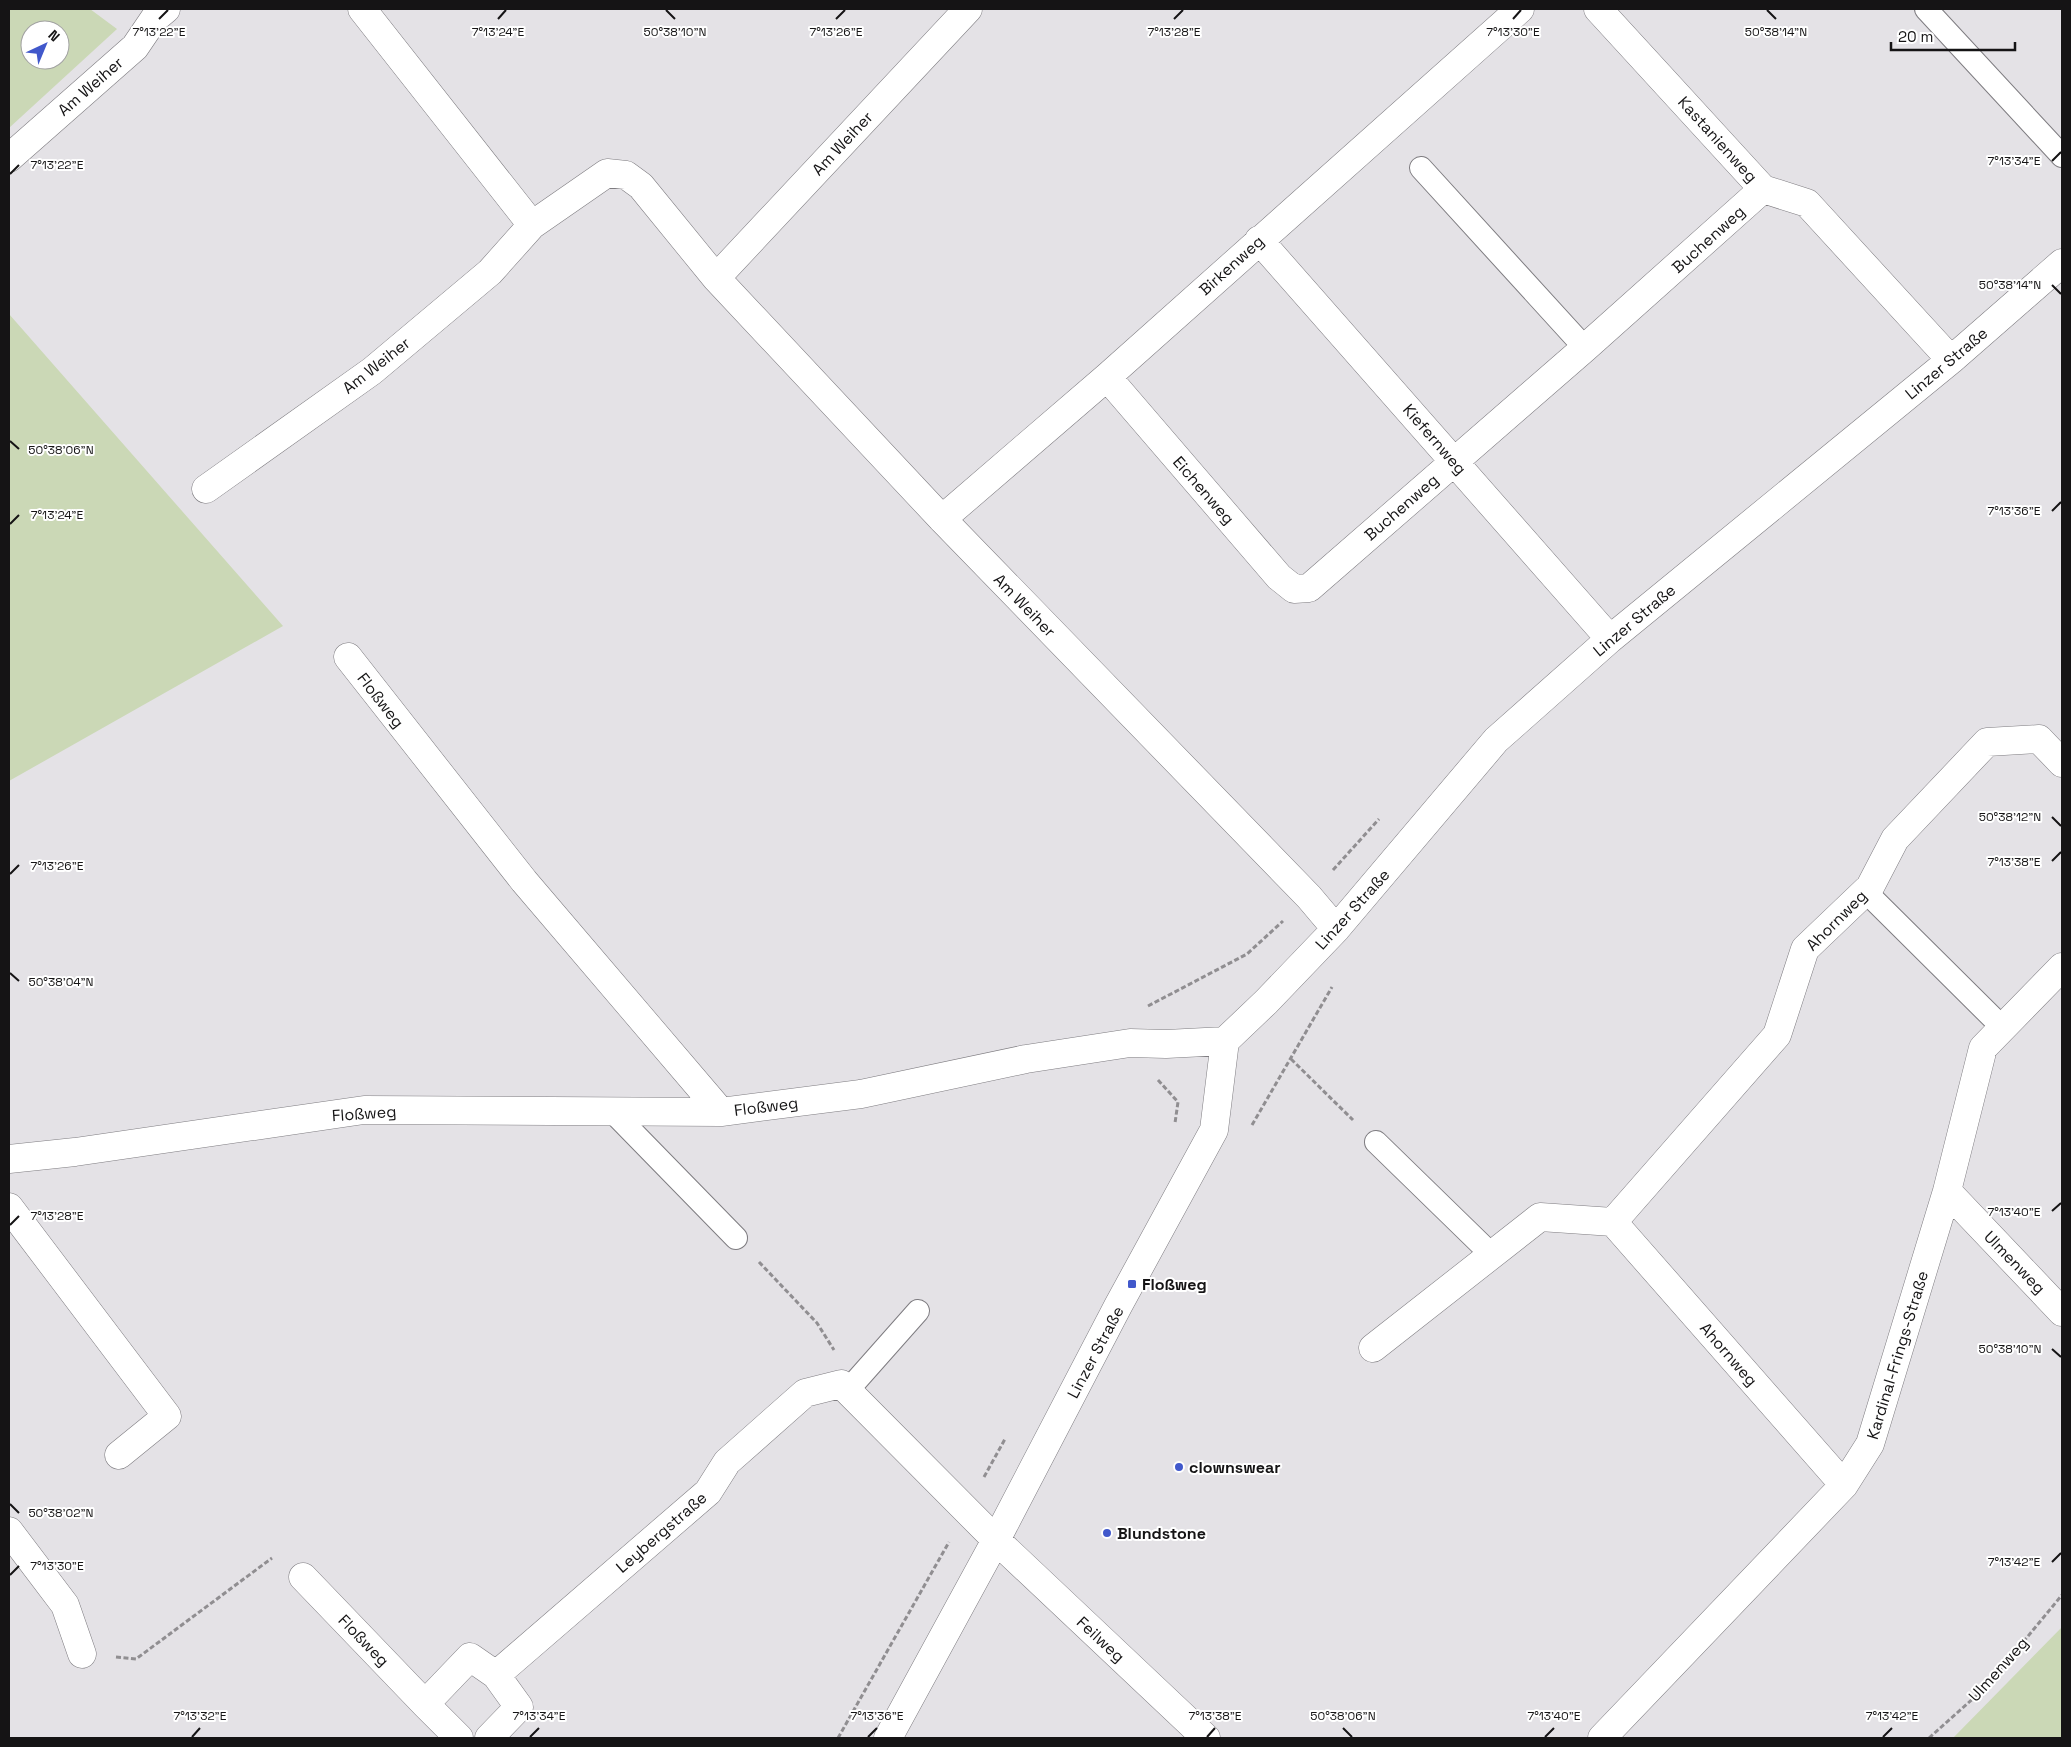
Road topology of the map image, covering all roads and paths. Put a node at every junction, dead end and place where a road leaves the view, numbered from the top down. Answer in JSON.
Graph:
{"nodes":[{"id":1,"x":166,"y":9,"type":"edge"},
{"id":2,"x":362,"y":9,"type":"edge"},
{"id":3,"x":968,"y":9,"type":"edge"},
{"id":4,"x":1520,"y":9,"type":"edge"},
{"id":5,"x":1598,"y":9,"type":"edge"},
{"id":6,"x":1926,"y":9,"type":"edge"},
{"id":7,"x":2062,"y":156,"type":"edge"},
{"id":8,"x":9,"y":158,"type":"edge"},
{"id":9,"x":1421,"y":168,"type":"dead end"},
{"id":10,"x":1763,"y":189,"type":"junction"},
{"id":11,"x":532,"y":225,"type":"junction"},
{"id":12,"x":1259,"y":240,"type":"junction"},
{"id":13,"x":2062,"y":263,"type":"edge"},
{"id":14,"x":716,"y":278,"type":"junction"},
{"id":15,"x":1585,"y":348,"type":"junction"},
{"id":16,"x":1951,"y":360,"type":"junction"},
{"id":17,"x":1107,"y":377,"type":"junction"},
{"id":18,"x":1454,"y":461,"type":"junction"},
{"id":19,"x":206,"y":490,"type":"dead end"},
{"id":20,"x":942,"y":519,"type":"junction"},
{"id":21,"x":1309,"y":588,"type":"joint"},
{"id":22,"x":1610,"y":640,"type":"junction"},
{"id":23,"x":348,"y":656,"type":"dead end"},
{"id":24,"x":2062,"y":763,"type":"edge"},
{"id":25,"x":1865,"y":891,"type":"junction"},
{"id":26,"x":1309,"y":898,"type":"junction"},
{"id":27,"x":1336,"y":929,"type":"junction"},
{"id":28,"x":2062,"y":967,"type":"edge"},
{"id":29,"x":1335,"y":982,"type":"dead end"},
{"id":30,"x":2003,"y":1028,"type":"junction"},
{"id":31,"x":1225,"y":1041,"type":"junction"},
{"id":32,"x":1130,"y":1043,"type":"junction"},
{"id":33,"x":1291,"y":1059,"type":"junction"},
{"id":34,"x":611,"y":1110,"type":"junction"},
{"id":35,"x":721,"y":1112,"type":"junction"},
{"id":36,"x":1175,"y":1127,"type":"dead end"},
{"id":37,"x":1250,"y":1127,"type":"dead end"},
{"id":38,"x":1376,"y":1142,"type":"joint"},
{"id":39,"x":9,"y":1159,"type":"edge"},
{"id":40,"x":1947,"y":1191,"type":"junction"},
{"id":41,"x":9,"y":1207,"type":"edge"},
{"id":42,"x":1614,"y":1222,"type":"junction"},
{"id":43,"x":736,"y":1238,"type":"joint"},
{"id":44,"x":1492,"y":1255,"type":"junction"},
{"id":45,"x":918,"y":1311,"type":"dead end"},
{"id":46,"x":2062,"y":1312,"type":"edge"},
{"id":47,"x":1373,"y":1348,"type":"dead end"},
{"id":48,"x":844,"y":1387,"type":"junction"},
{"id":49,"x":1009,"y":1432,"type":"dead end"},
{"id":50,"x":118,"y":1455,"type":"dead end"},
{"id":51,"x":1844,"y":1485,"type":"junction"},
{"id":52,"x":967,"y":1509,"type":"junction"},
{"id":53,"x":9,"y":1531,"type":"edge"},
{"id":54,"x":996,"y":1540,"type":"junction"},
{"id":55,"x":303,"y":1577,"type":"joint"},
{"id":56,"x":2062,"y":1595,"type":"edge"},
{"id":57,"x":82,"y":1654,"type":"joint"},
{"id":58,"x":496,"y":1676,"type":"junction"},
{"id":59,"x":425,"y":1704,"type":"junction"},
{"id":60,"x":459,"y":1738,"type":"edge"},
{"id":61,"x":489,"y":1738,"type":"edge"},
{"id":62,"x":838,"y":1738,"type":"edge"},
{"id":63,"x":888,"y":1738,"type":"edge"},
{"id":64,"x":1206,"y":1738,"type":"edge"},
{"id":65,"x":1602,"y":1738,"type":"edge"},
{"id":66,"x":1929,"y":1738,"type":"edge"}],
"edges":[{"from":1,"to":8,"type":"street","name":"Am Weiher"},
{"from":2,"to":11,"type":"street"},
{"from":3,"to":14,"type":"street","name":"Am Weiher"},
{"from":4,"to":12,"type":"street","name":"Birkenweg"},
{"from":5,"to":10,"type":"street","name":"Kastanienweg"},
{"from":6,"to":7,"type":"lane"},
{"from":9,"to":15,"type":"lane"},
{"from":10,"to":15,"type":"street","name":"Buchenweg"},
{"from":10,"to":16,"type":"street","name":"Kastanienweg"},
{"from":11,"to":14,"type":"street","name":"Am Weiher"},
{"from":11,"to":19,"type":"street","name":"Am Weiher"},
{"from":12,"to":17,"type":"street","name":"Birkenweg"},
{"from":12,"to":18,"type":"street","name":"Kiefernweg"},
{"from":13,"to":16,"type":"street","name":"Linzer Straße"},
{"from":14,"to":20,"type":"street","name":"Am Weiher"},
{"from":15,"to":18,"type":"street","name":"Buchenweg"},
{"from":16,"to":22,"type":"street","name":"Linzer Straße"},
{"from":17,"to":20,"type":"street","name":"Birkenweg"},
{"from":17,"to":21,"type":"street","name":"Eichenweg"},
{"from":18,"to":21,"type":"street","name":"Buchenweg"},
{"from":18,"to":22,"type":"street","name":"Kiefernweg"},
{"from":20,"to":26,"type":"street","name":"Am Weiher"},
{"from":22,"to":27,"type":"street","name":"Linzer Straße"},
{"from":23,"to":35,"type":"street","name":"Floßweg"},
{"from":24,"to":25,"type":"street","name":"Ahornweg"},
{"from":25,"to":30,"type":"lane"},
{"from":25,"to":42,"type":"street","name":"Ahornweg"},
{"from":26,"to":27,"type":"street","name":"Am Weiher"},
{"from":26,"to":32,"type":"path"},
{"from":27,"to":31,"type":"street","name":"Linzer Straße"},
{"from":28,"to":30,"type":"street","name":"Kardinal-Frings-Straße"},
{"from":29,"to":33,"type":"path"},
{"from":30,"to":40,"type":"street","name":"Kardinal-Frings-Straße"},
{"from":31,"to":32,"type":"street","name":"Floßweg"},
{"from":31,"to":54,"type":"street","name":"Linzer Straße"},
{"from":32,"to":35,"type":"street","name":"Floßweg"},
{"from":32,"to":36,"type":"path"},
{"from":33,"to":37,"type":"path"},
{"from":33,"to":38,"type":"path"},
{"from":34,"to":35,"type":"street","name":"Floßweg"},
{"from":34,"to":39,"type":"street","name":"Floßweg"},
{"from":34,"to":43,"type":"lane"},
{"from":38,"to":44,"type":"lane"},
{"from":40,"to":46,"type":"street","name":"Ulmenweg"},
{"from":40,"to":51,"type":"street","name":"Kardinal-Frings-Straße"},
{"from":41,"to":50,"type":"street"},
{"from":42,"to":44,"type":"street"},
{"from":42,"to":51,"type":"street","name":"Ahornweg"},
{"from":43,"to":48,"type":"path"},
{"from":44,"to":47,"type":"street"},
{"from":45,"to":48,"type":"lane"},
{"from":48,"to":52,"type":"street"},
{"from":48,"to":58,"type":"street","name":"Leybergstraße"},
{"from":49,"to":52,"type":"path"},
{"from":51,"to":65,"type":"street","name":"Kardinal-Frings-Straße"},
{"from":52,"to":54,"type":"street"},
{"from":52,"to":62,"type":"path"},
{"from":53,"to":57,"type":"street"},
{"from":54,"to":63,"type":"street","name":"Linzer Straße"},
{"from":54,"to":64,"type":"street","name":"Feilweg"},
{"from":55,"to":57,"type":"path"},
{"from":55,"to":59,"type":"street","name":"Floßweg"},
{"from":56,"to":66,"type":"path","name":"Ulmenweg"},
{"from":58,"to":59,"type":"street"},
{"from":58,"to":61,"type":"street"},
{"from":59,"to":60,"type":"street"}]}
